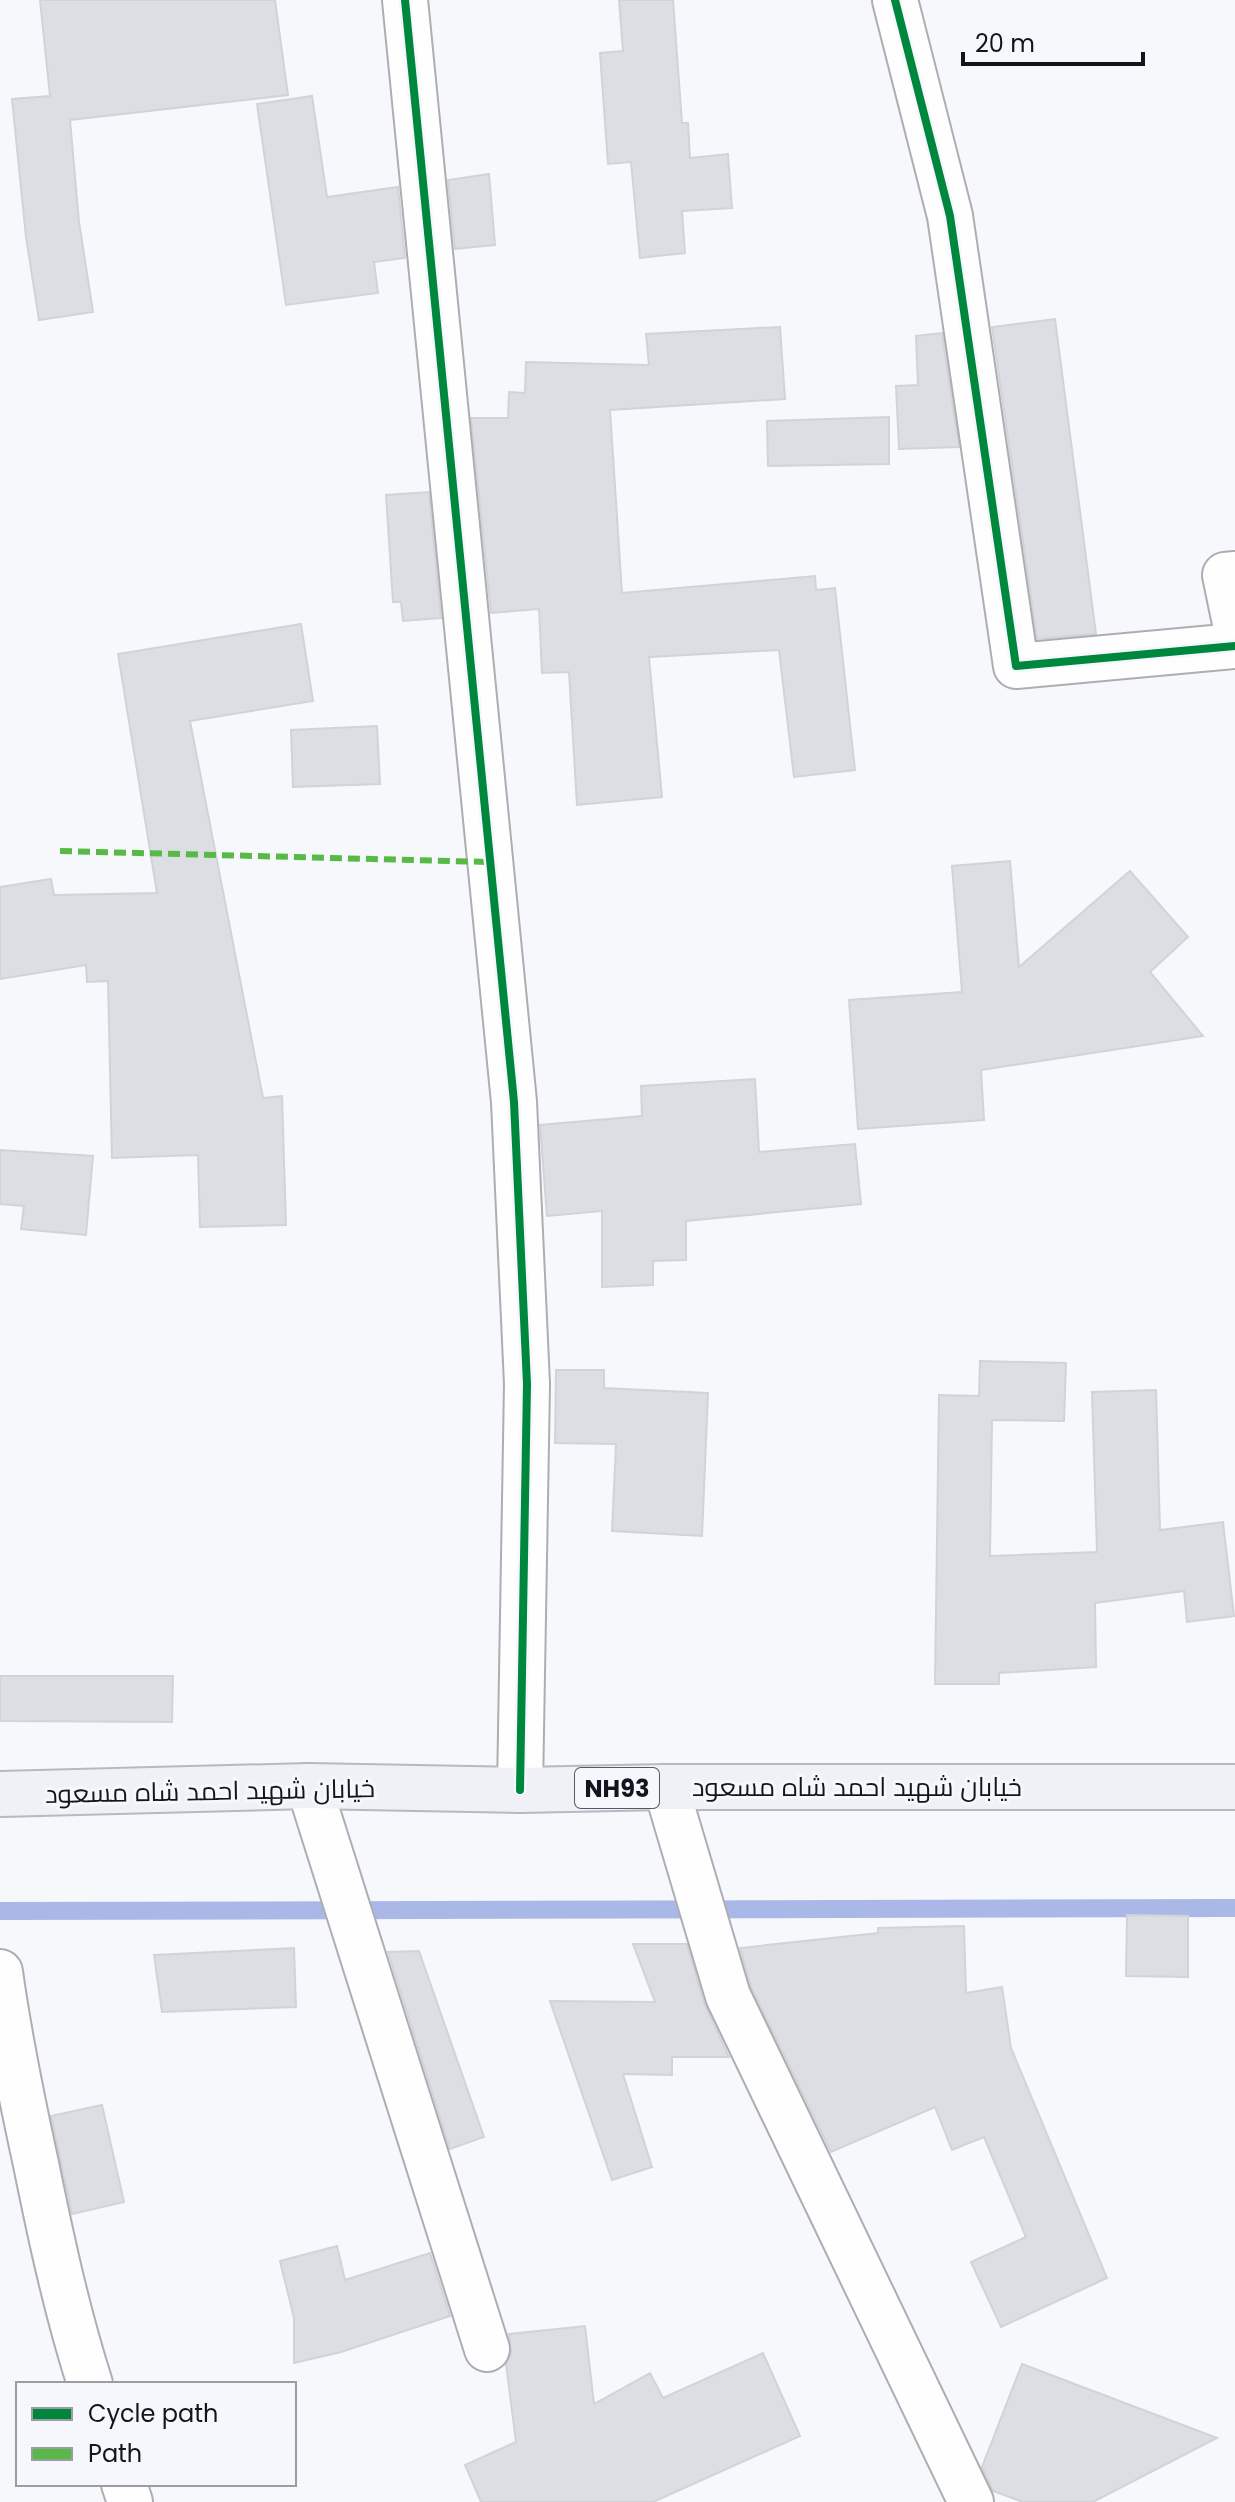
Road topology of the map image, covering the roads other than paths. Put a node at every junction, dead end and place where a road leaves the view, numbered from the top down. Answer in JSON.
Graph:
{"nodes":[{"id":1,"x":405,"y":0,"type":"edge"},
{"id":2,"x":895,"y":0,"type":"edge"},
{"id":3,"x":1235,"y":574,"type":"edge"},
{"id":4,"x":1235,"y":623,"type":"edge"},
{"id":5,"x":1235,"y":646,"type":"edge"},
{"id":6,"x":309,"y":1786,"type":"junction"},
{"id":7,"x":666,"y":1787,"type":"junction"},
{"id":8,"x":1235,"y":1787,"type":"edge"},
{"id":9,"x":520,"y":1790,"type":"junction"},
{"id":10,"x":0,"y":1794,"type":"edge"},
{"id":11,"x":0,"y":1972,"type":"edge"},
{"id":12,"x":487,"y":2349,"type":"dead end"},
{"id":13,"x":89,"y":2382,"type":"edge"},
{"id":14,"x":971,"y":2502,"type":"edge"}],
"edges":[{"from":1,"to":9,"type":"street"},
{"from":2,"to":5,"type":"street"},
{"from":3,"to":4,"type":"street"},
{"from":6,"to":9,"type":"main road","name":"خیابان شهید احمد شاه مسعود","number":"NH93"},
{"from":6,"to":10,"type":"main road","name":"خیابان شهید احمد شاه مسعود","number":"NH93"},
{"from":6,"to":12,"type":"street"},
{"from":7,"to":8,"type":"main road","name":"خیابان شهید احمد شاه مسعود","number":"NH93"},
{"from":7,"to":9,"type":"main road","name":"خیابان شهید احمد شاه مسعود","number":"NH93"},
{"from":7,"to":14,"type":"street"},
{"from":11,"to":13,"type":"street"}]}
